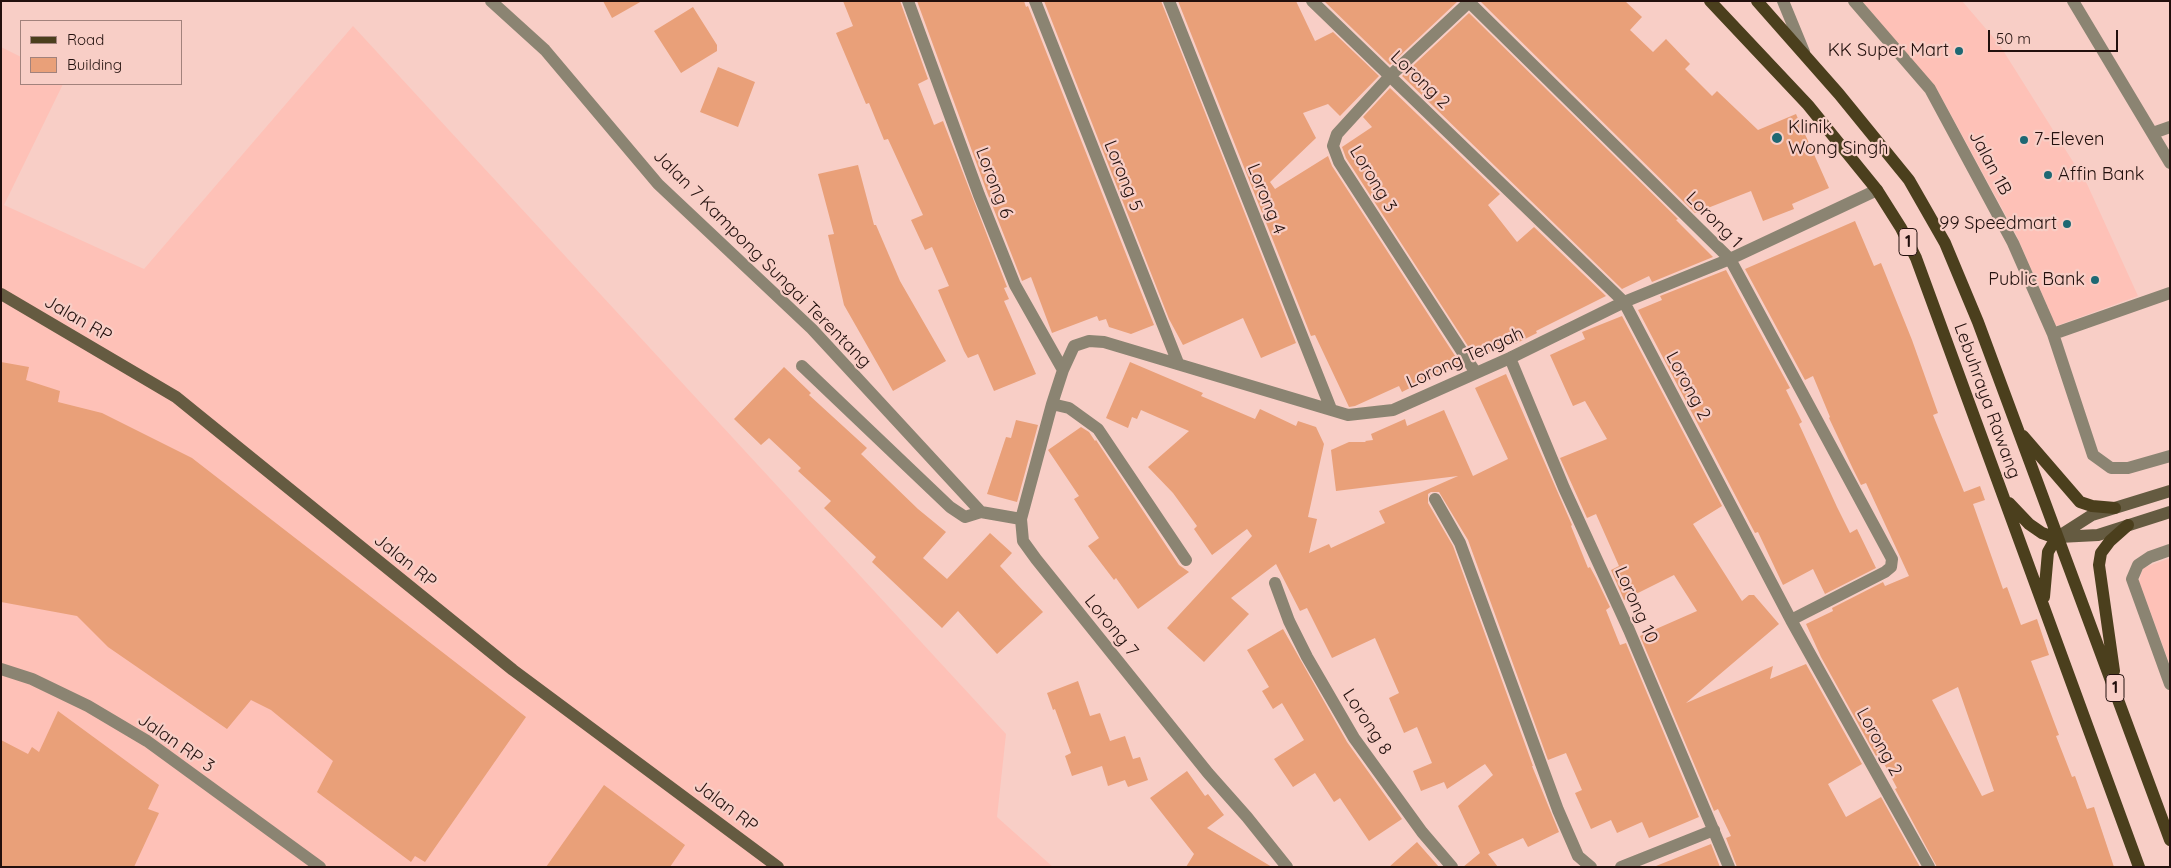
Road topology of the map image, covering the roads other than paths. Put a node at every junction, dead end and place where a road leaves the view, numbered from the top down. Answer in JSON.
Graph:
{"nodes":[{"id":1,"x":491,"y":1,"type":"edge"},
{"id":2,"x":908,"y":1,"type":"edge"},
{"id":3,"x":1035,"y":1,"type":"edge"},
{"id":4,"x":1170,"y":1,"type":"edge"},
{"id":5,"x":1312,"y":1,"type":"edge"},
{"id":6,"x":1710,"y":1,"type":"edge"},
{"id":7,"x":1722,"y":1,"type":"edge"},
{"id":8,"x":1757,"y":1,"type":"edge"},
{"id":9,"x":1782,"y":1,"type":"edge"},
{"id":10,"x":1854,"y":1,"type":"edge"},
{"id":11,"x":2074,"y":1,"type":"edge"},
{"id":12,"x":1469,"y":2,"type":"edge"},
{"id":13,"x":1738,"y":30,"type":"junction"},
{"id":14,"x":1806,"y":58,"type":"junction"},
{"id":15,"x":1390,"y":76,"type":"junction"},
{"id":16,"x":2170,"y":127,"type":"edge"},
{"id":17,"x":2153,"y":133,"type":"junction"},
{"id":18,"x":2170,"y":163,"type":"edge"},
{"id":19,"x":1877,"y":190,"type":"junction"},
{"id":20,"x":1730,"y":259,"type":"junction"},
{"id":21,"x":2170,"y":293,"type":"edge"},
{"id":22,"x":1,"y":294,"type":"edge"},
{"id":23,"x":1624,"y":302,"type":"junction"},
{"id":24,"x":2053,"y":334,"type":"junction"},
{"id":25,"x":1510,"y":358,"type":"junction"},
{"id":26,"x":1178,"y":363,"type":"junction"},
{"id":27,"x":802,"y":366,"type":"dead end"},
{"id":28,"x":1063,"y":370,"type":"junction"},
{"id":29,"x":1476,"y":373,"type":"junction"},
{"id":30,"x":1052,"y":404,"type":"junction"},
{"id":31,"x":1331,"y":409,"type":"junction"},
{"id":32,"x":2016,"y":428,"type":"junction"},
{"id":33,"x":2170,"y":456,"type":"edge"},
{"id":34,"x":2170,"y":491,"type":"edge"},
{"id":35,"x":2004,"y":498,"type":"junction"},
{"id":36,"x":1435,"y":499,"type":"dead end"},
{"id":37,"x":2115,"y":508,"type":"junction"},
{"id":38,"x":982,"y":512,"type":"junction"},
{"id":39,"x":2170,"y":512,"type":"edge"},
{"id":40,"x":1021,"y":519,"type":"junction"},
{"id":41,"x":2128,"y":525,"type":"junction"},
{"id":42,"x":2056,"y":538,"type":"junction"},
{"id":43,"x":2170,"y":550,"type":"edge"},
{"id":44,"x":1186,"y":560,"type":"dead end"},
{"id":45,"x":1275,"y":583,"type":"dead end"},
{"id":46,"x":2044,"y":605,"type":"junction"},
{"id":47,"x":1791,"y":620,"type":"junction"},
{"id":48,"x":1,"y":669,"type":"edge"},
{"id":49,"x":2170,"y":684,"type":"edge"},
{"id":50,"x":2117,"y":694,"type":"junction"},
{"id":51,"x":1714,"y":830,"type":"junction"},
{"id":52,"x":2170,"y":840,"type":"edge"},
{"id":53,"x":320,"y":867,"type":"edge"},
{"id":54,"x":778,"y":867,"type":"edge"},
{"id":55,"x":1287,"y":867,"type":"edge"},
{"id":56,"x":1452,"y":867,"type":"edge"},
{"id":57,"x":1591,"y":867,"type":"edge"},
{"id":58,"x":1621,"y":867,"type":"edge"},
{"id":59,"x":1729,"y":867,"type":"edge"},
{"id":60,"x":1929,"y":867,"type":"edge"},
{"id":61,"x":2140,"y":867,"type":"edge"}],
"edges":[{"from":1,"to":38,"type":"street","name":"Jalan 7 Kampong Sungai Terentang"},
{"from":2,"to":28,"type":"street","name":"Lorong 6"},
{"from":3,"to":26,"type":"street","name":"Lorong 5"},
{"from":4,"to":31,"type":"street","name":"Lorong 4"},
{"from":5,"to":15,"type":"street","name":"Lorong 2"},
{"from":6,"to":13,"type":"main road","name":"Lebuhraya Rawang","number":"1"},
{"from":7,"to":13,"type":"main road"},
{"from":8,"to":14,"type":"main road","name":"Lebuhraya Rawang","number":"1"},
{"from":9,"to":14,"type":"street"},
{"from":10,"to":24,"type":"street","name":"Jalan 1B"},
{"from":11,"to":17,"type":"street"},
{"from":12,"to":15,"type":"street","name":"Lorong 3"},
{"from":12,"to":20,"type":"street","name":"Lorong 1"},
{"from":13,"to":19,"type":"main road","name":"Lebuhraya Rawang","number":"1"},
{"from":14,"to":32,"type":"main road","name":"Lebuhraya Rawang","number":"1"},
{"from":15,"to":23,"type":"street","name":"Lorong 2"},
{"from":15,"to":29,"type":"street","name":"Lorong 3"},
{"from":16,"to":17,"type":"street"},
{"from":17,"to":18,"type":"street"},
{"from":19,"to":20,"type":"street","name":"Lorong Tengah"},
{"from":19,"to":35,"type":"main road","name":"Lebuhraya Rawang","number":"1"},
{"from":20,"to":23,"type":"street","name":"Lorong Tengah"},
{"from":20,"to":47,"type":"street","name":"Lorong 1"},
{"from":21,"to":24,"type":"street"},
{"from":22,"to":54,"type":"street","name":"Jalan RP"},
{"from":23,"to":25,"type":"street","name":"Lorong Tengah"},
{"from":23,"to":47,"type":"street","name":"Lorong 2"},
{"from":24,"to":33,"type":"street","name":"Jalan 1B"},
{"from":25,"to":29,"type":"street","name":"Lorong Tengah"},
{"from":25,"to":51,"type":"street","name":"Lorong 10"},
{"from":26,"to":28,"type":"street","name":"Lorong Tengah"},
{"from":26,"to":31,"type":"street","name":"Lorong Tengah"},
{"from":27,"to":38,"type":"street"},
{"from":28,"to":30,"type":"street","name":"Lorong 7"},
{"from":29,"to":31,"type":"street","name":"Lorong Tengah"},
{"from":30,"to":40,"type":"street","name":"Lorong 7"},
{"from":30,"to":44,"type":"street"},
{"from":32,"to":37,"type":"main road"},
{"from":32,"to":42,"type":"main road","name":"Lebuhraya Rawang","number":"1"},
{"from":34,"to":37,"type":"street"},
{"from":35,"to":42,"type":"main road"},
{"from":35,"to":46,"type":"main road","name":"Lebuhraya Rawang","number":"1"},
{"from":36,"to":57,"type":"street"},
{"from":37,"to":42,"type":"street"},
{"from":38,"to":40,"type":"street"},
{"from":39,"to":41,"type":"street"},
{"from":40,"to":55,"type":"street","name":"Lorong 7"},
{"from":41,"to":42,"type":"street"},
{"from":41,"to":50,"type":"main road"},
{"from":42,"to":46,"type":"main road"},
{"from":42,"to":50,"type":"main road","name":"Lebuhraya Rawang","number":"1"},
{"from":43,"to":49,"type":"street"},
{"from":45,"to":56,"type":"street","name":"Lorong 8"},
{"from":46,"to":61,"type":"main road","name":"Lebuhraya Rawang","number":"1"},
{"from":47,"to":60,"type":"street","name":"Lorong 2"},
{"from":48,"to":53,"type":"street","name":"Jalan RP 3"},
{"from":50,"to":52,"type":"main road","name":"Lebuhraya Rawang","number":"1"},
{"from":51,"to":58,"type":"street"},
{"from":51,"to":59,"type":"street","name":"Lorong 10"}]}
